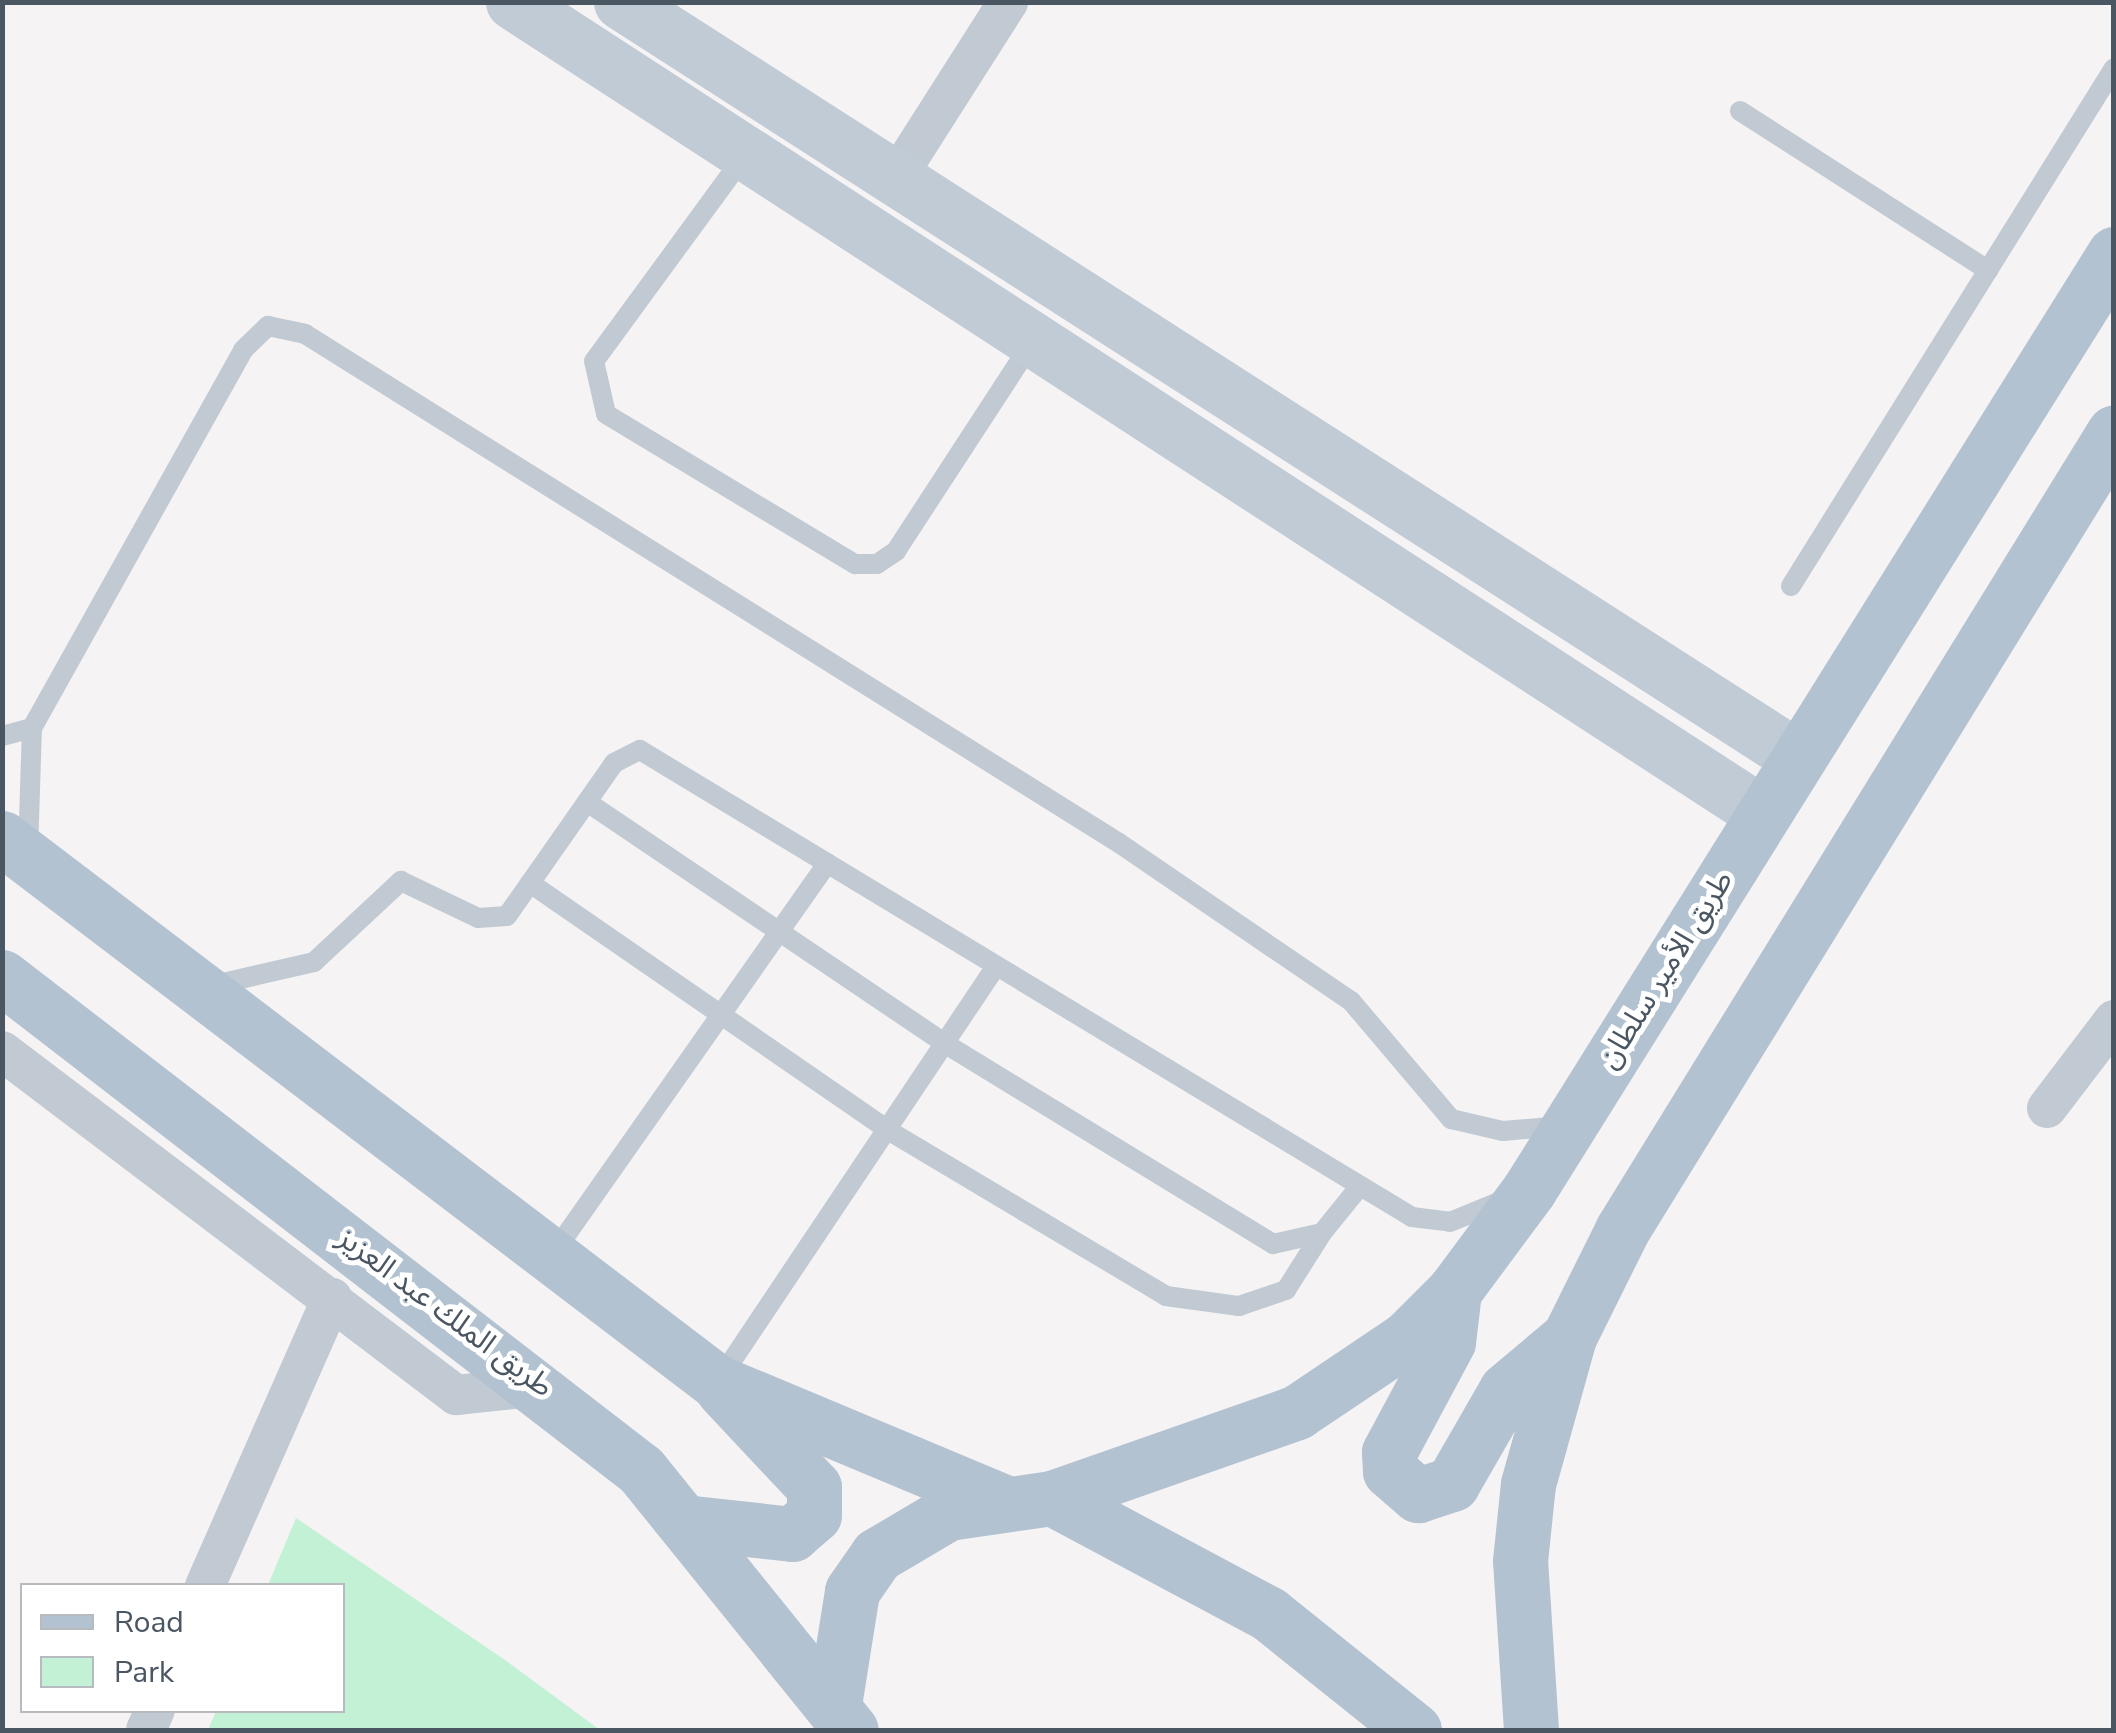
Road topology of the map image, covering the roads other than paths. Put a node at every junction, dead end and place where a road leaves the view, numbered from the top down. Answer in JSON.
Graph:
{"nodes":[{"id":1,"x":513,"y":2,"type":"edge"},
{"id":2,"x":621,"y":2,"type":"edge"},
{"id":3,"x":1008,"y":2,"type":"edge"},
{"id":4,"x":589,"y":23,"type":"edge"},
{"id":5,"x":2114,"y":68,"type":"edge"},
{"id":6,"x":1740,"y":111,"type":"dead end"},
{"id":7,"x":746,"y":154,"type":"junction"},
{"id":8,"x":896,"y":178,"type":"junction"},
{"id":9,"x":2114,"y":254,"type":"edge"},
{"id":10,"x":1988,"y":270,"type":"junction"},
{"id":11,"x":1034,"y":340,"type":"junction"},
{"id":12,"x":2114,"y":432,"type":"edge"},
{"id":13,"x":1791,"y":586,"type":"dead end"},
{"id":14,"x":32,"y":728,"type":"junction"},
{"id":15,"x":2,"y":736,"type":"edge"},
{"id":16,"x":1797,"y":758,"type":"junction"},
{"id":17,"x":586,"y":802,"type":"junction"},
{"id":18,"x":1762,"y":813,"type":"junction"},
{"id":19,"x":15,"y":847,"type":"edge"},
{"id":20,"x":827,"y":863,"type":"junction"},
{"id":21,"x":530,"y":883,"type":"junction"},
{"id":22,"x":781,"y":930,"type":"junction"},
{"id":23,"x":996,"y":966,"type":"junction"},
{"id":24,"x":2,"y":977,"type":"edge"},
{"id":25,"x":198,"y":988,"type":"junction"},
{"id":26,"x":722,"y":1014,"type":"junction"},
{"id":27,"x":2114,"y":1020,"type":"edge"},
{"id":28,"x":944,"y":1043,"type":"junction"},
{"id":29,"x":2,"y":1050,"type":"edge"},
{"id":30,"x":2047,"y":1108,"type":"dead end"},
{"id":31,"x":1569,"y":1127,"type":"junction"},
{"id":32,"x":886,"y":1129,"type":"junction"},
{"id":33,"x":1360,"y":1186,"type":"junction"},
{"id":34,"x":1529,"y":1190,"type":"junction"},
{"id":35,"x":1322,"y":1232,"type":"junction"},
{"id":36,"x":550,"y":1257,"type":"junction"},
{"id":37,"x":1454,"y":1291,"type":"junction"},
{"id":38,"x":332,"y":1298,"type":"junction"},
{"id":39,"x":1569,"y":1336,"type":"junction"},
{"id":40,"x":717,"y":1382,"type":"junction"},
{"id":41,"x":542,"y":1386,"type":"junction"},
{"id":42,"x":1026,"y":1500,"type":"junction"},
{"id":43,"x":693,"y":1523,"type":"junction"},
{"id":44,"x":206,"y":1583,"type":"edge"},
{"id":45,"x":842,"y":1718,"type":"edge"},
{"id":46,"x":1414,"y":1730,"type":"edge"},
{"id":47,"x":1531,"y":1730,"type":"edge"}],
"edges":[{"from":1,"to":4,"type":"street"},
{"from":2,"to":8,"type":"street"},
{"from":3,"to":8,"type":"street"},
{"from":4,"to":7,"type":"street"},
{"from":5,"to":10,"type":"lane"},
{"from":6,"to":10,"type":"lane"},
{"from":7,"to":11,"type":"street"},
{"from":7,"to":11,"type":"lane"},
{"from":8,"to":16,"type":"street"},
{"from":9,"to":16,"type":"main road","name":"طريق الأمير سلطان"},
{"from":10,"to":13,"type":"lane"},
{"from":11,"to":18,"type":"street"},
{"from":12,"to":39,"type":"main road"},
{"from":14,"to":15,"type":"lane"},
{"from":14,"to":19,"type":"lane"},
{"from":14,"to":31,"type":"lane"},
{"from":16,"to":18,"type":"main road","name":"طريق الأمير سلطان"},
{"from":17,"to":20,"type":"lane"},
{"from":17,"to":21,"type":"lane"},
{"from":17,"to":22,"type":"lane"},
{"from":18,"to":31,"type":"main road","name":"طريق الأمير سلطان"},
{"from":19,"to":25,"type":"main road"},
{"from":20,"to":22,"type":"lane"},
{"from":20,"to":23,"type":"lane"},
{"from":21,"to":25,"type":"lane"},
{"from":21,"to":26,"type":"lane"},
{"from":22,"to":26,"type":"lane"},
{"from":22,"to":28,"type":"lane"},
{"from":23,"to":28,"type":"lane"},
{"from":23,"to":33,"type":"lane"},
{"from":24,"to":41,"type":"main road","name":"طريق الملك عبد العزيز"},
{"from":25,"to":36,"type":"main road"},
{"from":26,"to":32,"type":"lane"},
{"from":26,"to":36,"type":"lane"},
{"from":27,"to":30,"type":"street"},
{"from":28,"to":32,"type":"lane"},
{"from":28,"to":35,"type":"lane"},
{"from":29,"to":38,"type":"street"},
{"from":31,"to":34,"type":"main road","name":"طريق الأمير سلطان"},
{"from":32,"to":35,"type":"lane"},
{"from":32,"to":40,"type":"lane"},
{"from":33,"to":34,"type":"lane"},
{"from":33,"to":35,"type":"lane"},
{"from":34,"to":37,"type":"main road","name":"طريق الأمير سلطان"},
{"from":36,"to":40,"type":"main road"},
{"from":37,"to":39,"type":"main road"},
{"from":37,"to":42,"type":"main road","name":"طريق الأمير سلطان"},
{"from":38,"to":41,"type":"street"},
{"from":38,"to":44,"type":"street"},
{"from":39,"to":47,"type":"main road"},
{"from":40,"to":42,"type":"main road"},
{"from":40,"to":43,"type":"main road"},
{"from":41,"to":43,"type":"main road","name":"طريق الملك عبد العزيز"},
{"from":42,"to":45,"type":"main road","name":"طريق الملك عبد العزيز"},
{"from":42,"to":46,"type":"main road"},
{"from":43,"to":45,"type":"main road","name":"طريق الملك عبد العزيز"}]}
